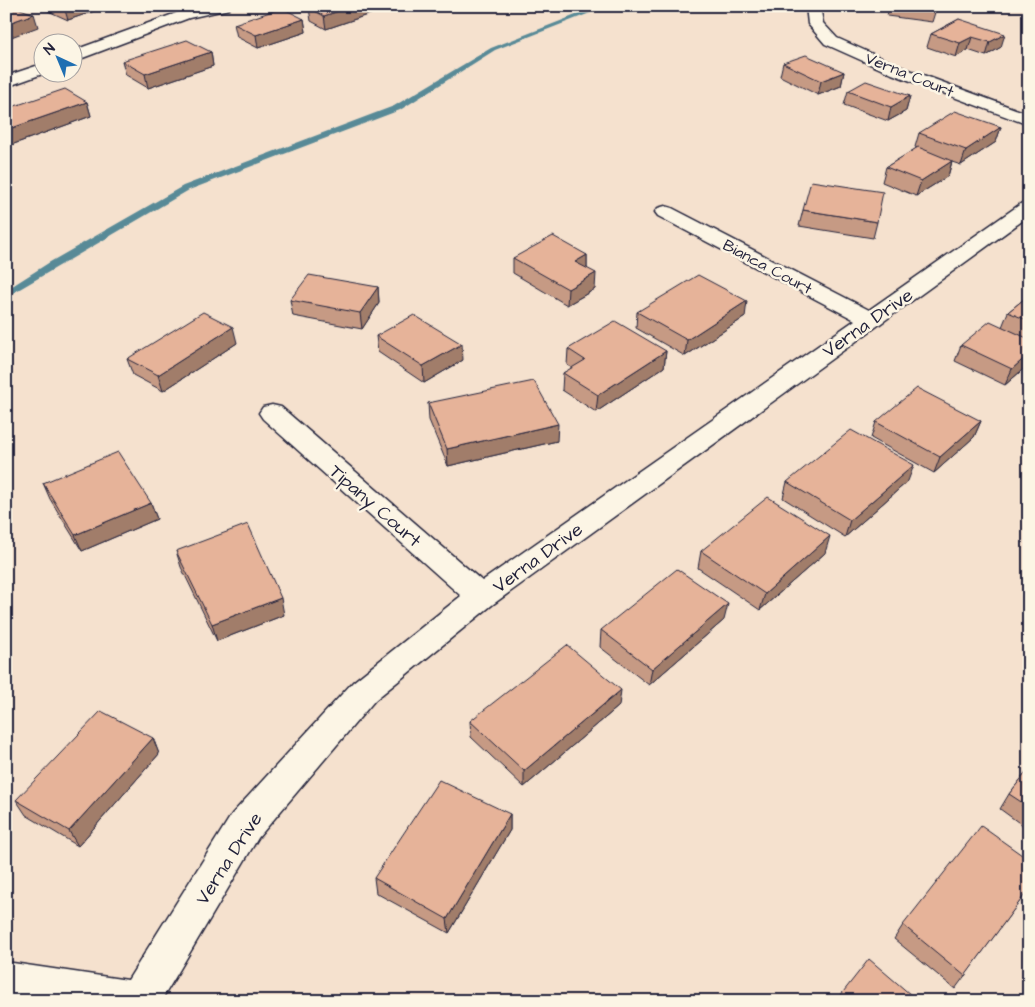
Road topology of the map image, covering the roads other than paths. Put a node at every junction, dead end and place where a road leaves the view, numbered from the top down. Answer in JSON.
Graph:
{"nodes":[{"id":1,"x":224,"y":6,"type":"edge"},
{"id":2,"x":813,"y":6,"type":"edge"},
{"id":3,"x":82,"y":53,"type":"edge"},
{"id":4,"x":32,"y":73,"type":"edge"},
{"id":5,"x":6,"y":82,"type":"edge"},
{"id":6,"x":1029,"y":120,"type":"edge"},
{"id":7,"x":1029,"y":207,"type":"edge"},
{"id":8,"x":665,"y":212,"type":"dead end"},
{"id":9,"x":870,"y":319,"type":"junction"},
{"id":10,"x":272,"y":413,"type":"dead end"},
{"id":11,"x":481,"y":597,"type":"junction"},
{"id":12,"x":6,"y":982,"type":"edge"},
{"id":13,"x":138,"y":1001,"type":"edge"}],
"edges":[{"from":1,"to":3,"type":"street"},
{"from":2,"to":6,"type":"street","name":"Verna Court"},
{"from":4,"to":5,"type":"street"},
{"from":7,"to":9,"type":"street","name":"Verna Drive"},
{"from":8,"to":9,"type":"street","name":"Bianca Court"},
{"from":9,"to":11,"type":"street","name":"Verna Drive"},
{"from":10,"to":11,"type":"street","name":"Tipany Court"},
{"from":11,"to":13,"type":"street","name":"Verna Drive"},
{"from":12,"to":13,"type":"street"}]}
